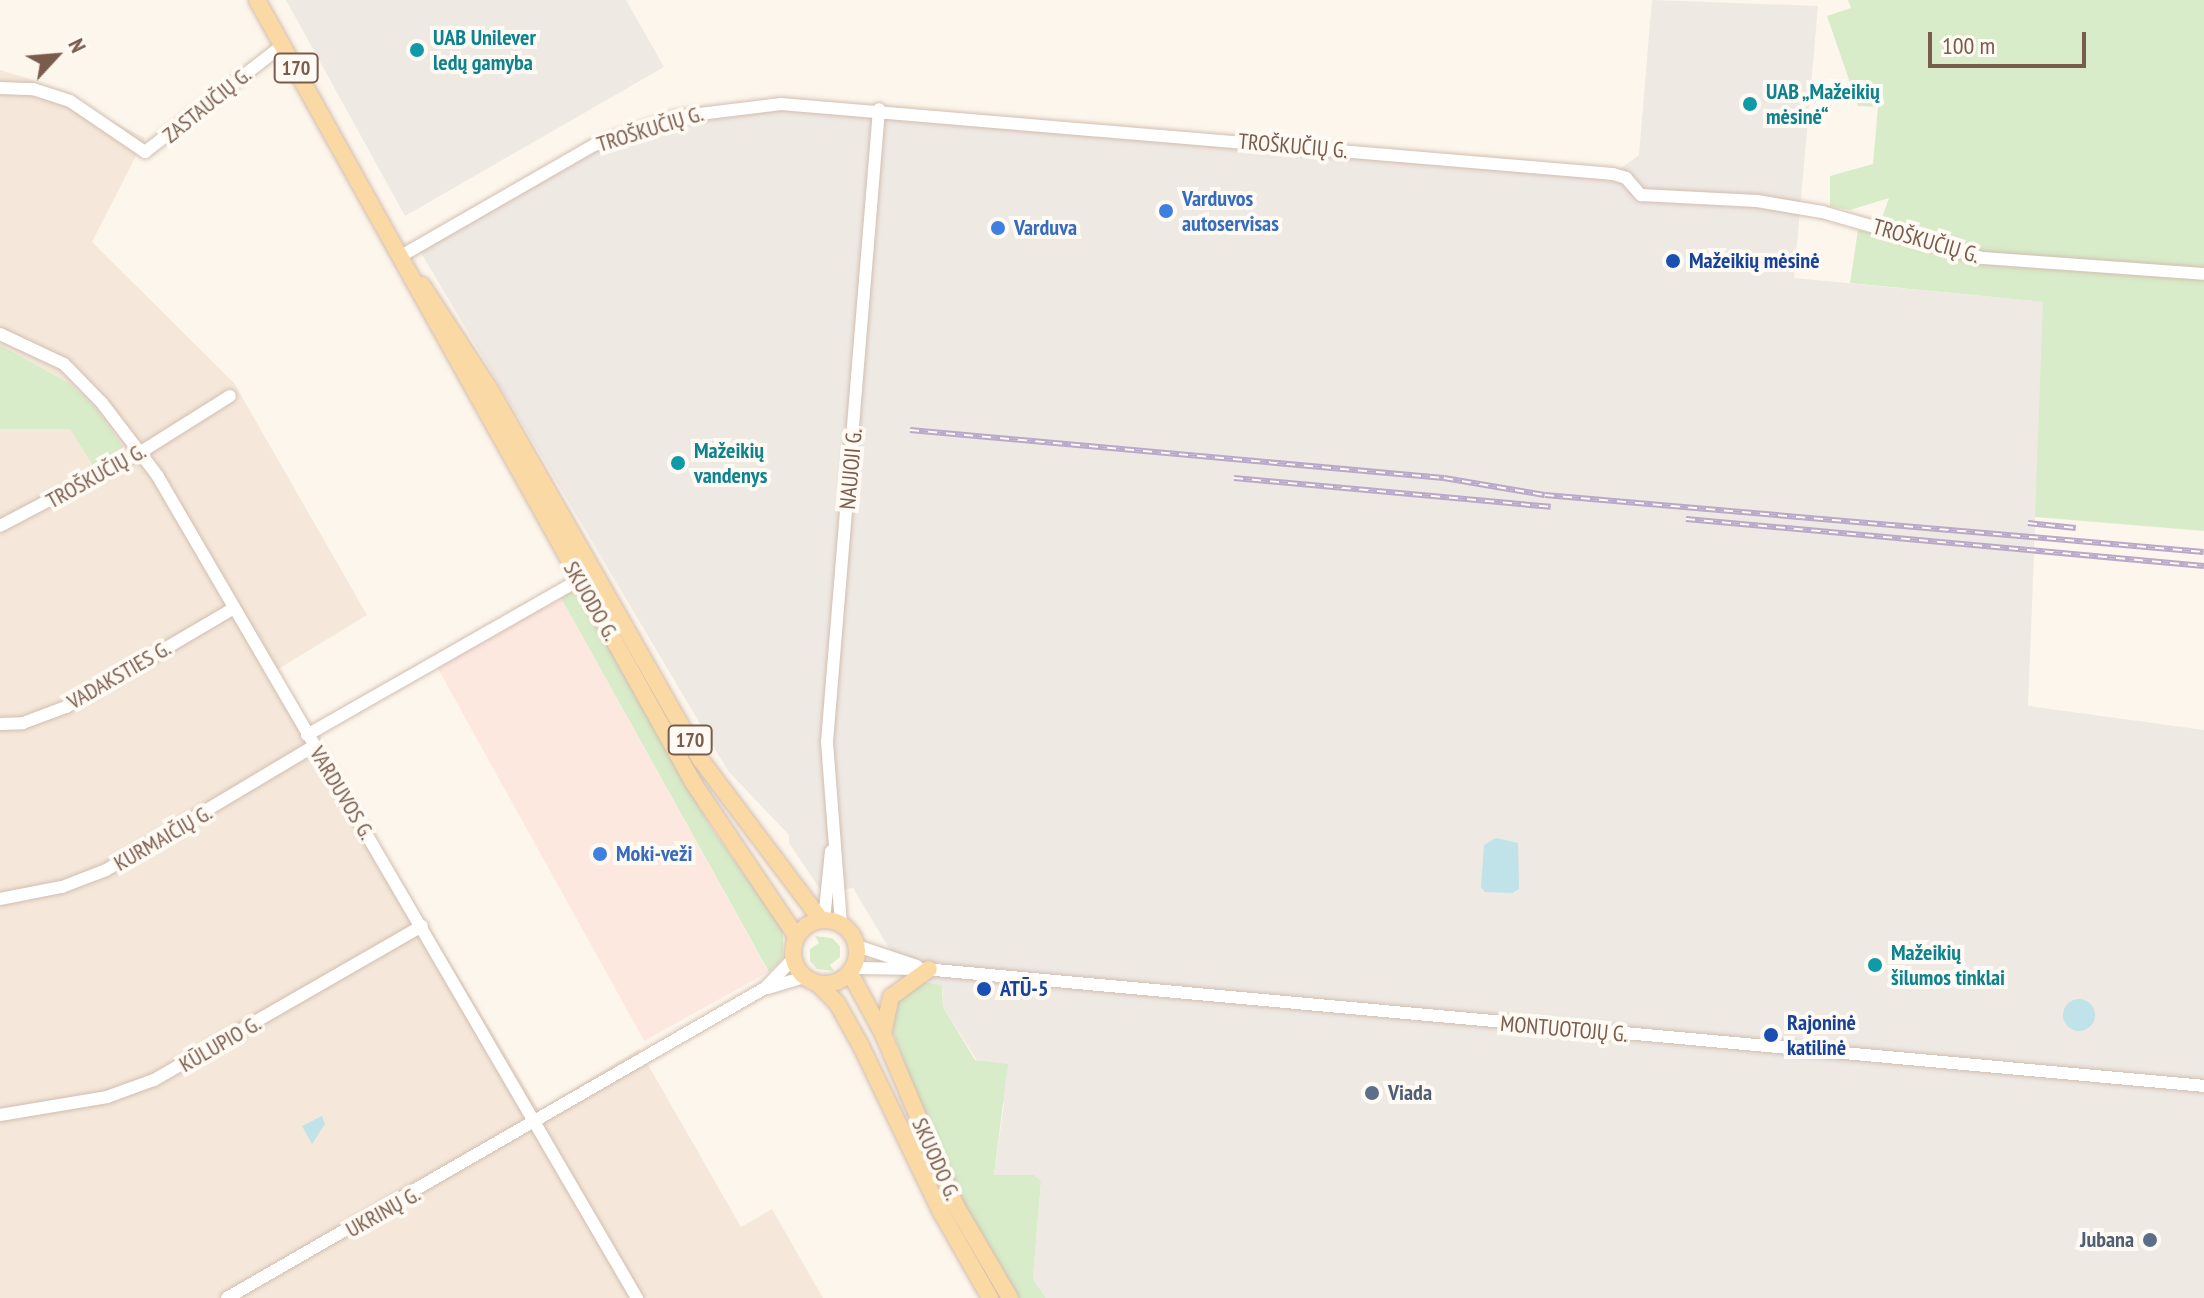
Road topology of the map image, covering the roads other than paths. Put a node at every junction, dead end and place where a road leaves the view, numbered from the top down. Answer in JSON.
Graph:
{"nodes":[{"id":1,"x":257,"y":0,"type":"edge"},
{"id":2,"x":283,"y":45,"type":"junction"},
{"id":3,"x":0,"y":88,"type":"edge"},
{"id":4,"x":879,"y":109,"type":"junction"},
{"id":5,"x":401,"y":256,"type":"junction"},
{"id":6,"x":2204,"y":274,"type":"edge"},
{"id":7,"x":0,"y":334,"type":"edge"},
{"id":8,"x":230,"y":396,"type":"dead end"},
{"id":9,"x":141,"y":452,"type":"junction"},
{"id":10,"x":0,"y":526,"type":"edge"},
{"id":11,"x":579,"y":580,"type":"junction"},
{"id":12,"x":231,"y":610,"type":"junction"},
{"id":13,"x":0,"y":724,"type":"edge"},
{"id":14,"x":310,"y":741,"type":"junction"},
{"id":15,"x":833,"y":828,"type":"junction"},
{"id":16,"x":0,"y":899,"type":"edge"},
{"id":17,"x":822,"y":920,"type":"junction"},
{"id":18,"x":841,"y":924,"type":"junction"},
{"id":19,"x":422,"y":926,"type":"junction"},
{"id":20,"x":797,"y":937,"type":"junction"},
{"id":21,"x":857,"y":946,"type":"junction"},
{"id":22,"x":794,"y":958,"type":"junction"},
{"id":23,"x":926,"y":969,"type":"junction"},
{"id":24,"x":852,"y":970,"type":"junction"},
{"id":25,"x":811,"y":980,"type":"junction"},
{"id":26,"x":765,"y":988,"type":"junction"},
{"id":27,"x":883,"y":1034,"type":"junction"},
{"id":28,"x":2204,"y":1086,"type":"edge"},
{"id":29,"x":0,"y":1115,"type":"edge"},
{"id":30,"x":538,"y":1123,"type":"junction"},
{"id":31,"x":227,"y":1298,"type":"edge"},
{"id":32,"x":637,"y":1298,"type":"edge"},
{"id":33,"x":990,"y":1298,"type":"edge"},
{"id":34,"x":1010,"y":1298,"type":"edge"}],
"edges":[{"from":1,"to":2,"type":"main road","name":"SKUODO G.","number":"170"},
{"from":2,"to":3,"type":"street","name":"ZASTAUČIŲ G."},
{"from":2,"to":5,"type":"main road","name":"SKUODO G.","number":"170"},
{"from":4,"to":5,"type":"street","name":"TROŠKUČIŲ G."},
{"from":4,"to":6,"type":"street","name":"TROŠKUČIŲ G."},
{"from":4,"to":15,"type":"street","name":"NAUJOJI G."},
{"from":5,"to":11,"type":"main road","name":"SKUODO G.","number":"170"},
{"from":5,"to":17,"type":"main road","name":"SKUODO G.","number":"170"},
{"from":7,"to":9,"type":"street","name":"VARDUVOS G."},
{"from":8,"to":9,"type":"street","name":"TROŠKUČIŲ G."},
{"from":9,"to":10,"type":"street","name":"TROŠKUČIŲ G."},
{"from":9,"to":12,"type":"street","name":"VARDUVOS G."},
{"from":11,"to":14,"type":"street","name":"KURMAIČIŲ G."},
{"from":11,"to":20,"type":"main road","name":"SKUODO G.","number":"170"},
{"from":12,"to":13,"type":"street","name":"VADAKSTIES G."},
{"from":12,"to":14,"type":"street","name":"VARDUVOS G."},
{"from":14,"to":16,"type":"street","name":"KURMAIČIŲ G."},
{"from":14,"to":19,"type":"street","name":"VARDUVOS G."},
{"from":15,"to":17,"type":"street","name":"NAUJOJI G."},
{"from":15,"to":18,"type":"street","name":"NAUJOJI G."},
{"from":17,"to":18,"type":"main road"},
{"from":17,"to":20,"type":"main road"},
{"from":18,"to":21,"type":"main road"},
{"from":19,"to":29,"type":"street","name":"KŪLUPIO G."},
{"from":19,"to":30,"type":"street","name":"VARDUVOS G."},
{"from":20,"to":22,"type":"main road"},
{"from":21,"to":23,"type":"street","name":"MONTUOTOJŲ G."},
{"from":21,"to":24,"type":"main road"},
{"from":22,"to":25,"type":"main road"},
{"from":22,"to":26,"type":"street"},
{"from":23,"to":24,"type":"street","name":"MONTUOTOJŲ G."},
{"from":23,"to":27,"type":"main road"},
{"from":23,"to":28,"type":"street","name":"MONTUOTOJŲ G."},
{"from":24,"to":25,"type":"main road"},
{"from":24,"to":27,"type":"main road","name":"SKUODO G."},
{"from":25,"to":26,"type":"street"},
{"from":25,"to":33,"type":"main road","name":"SKUODO G."},
{"from":26,"to":30,"type":"street","name":"UKRINŲ G."},
{"from":27,"to":34,"type":"main road","name":"SKUODO G."},
{"from":30,"to":31,"type":"street","name":"UKRINŲ G."},
{"from":30,"to":32,"type":"street","name":"VARDUVOS G."}]}
